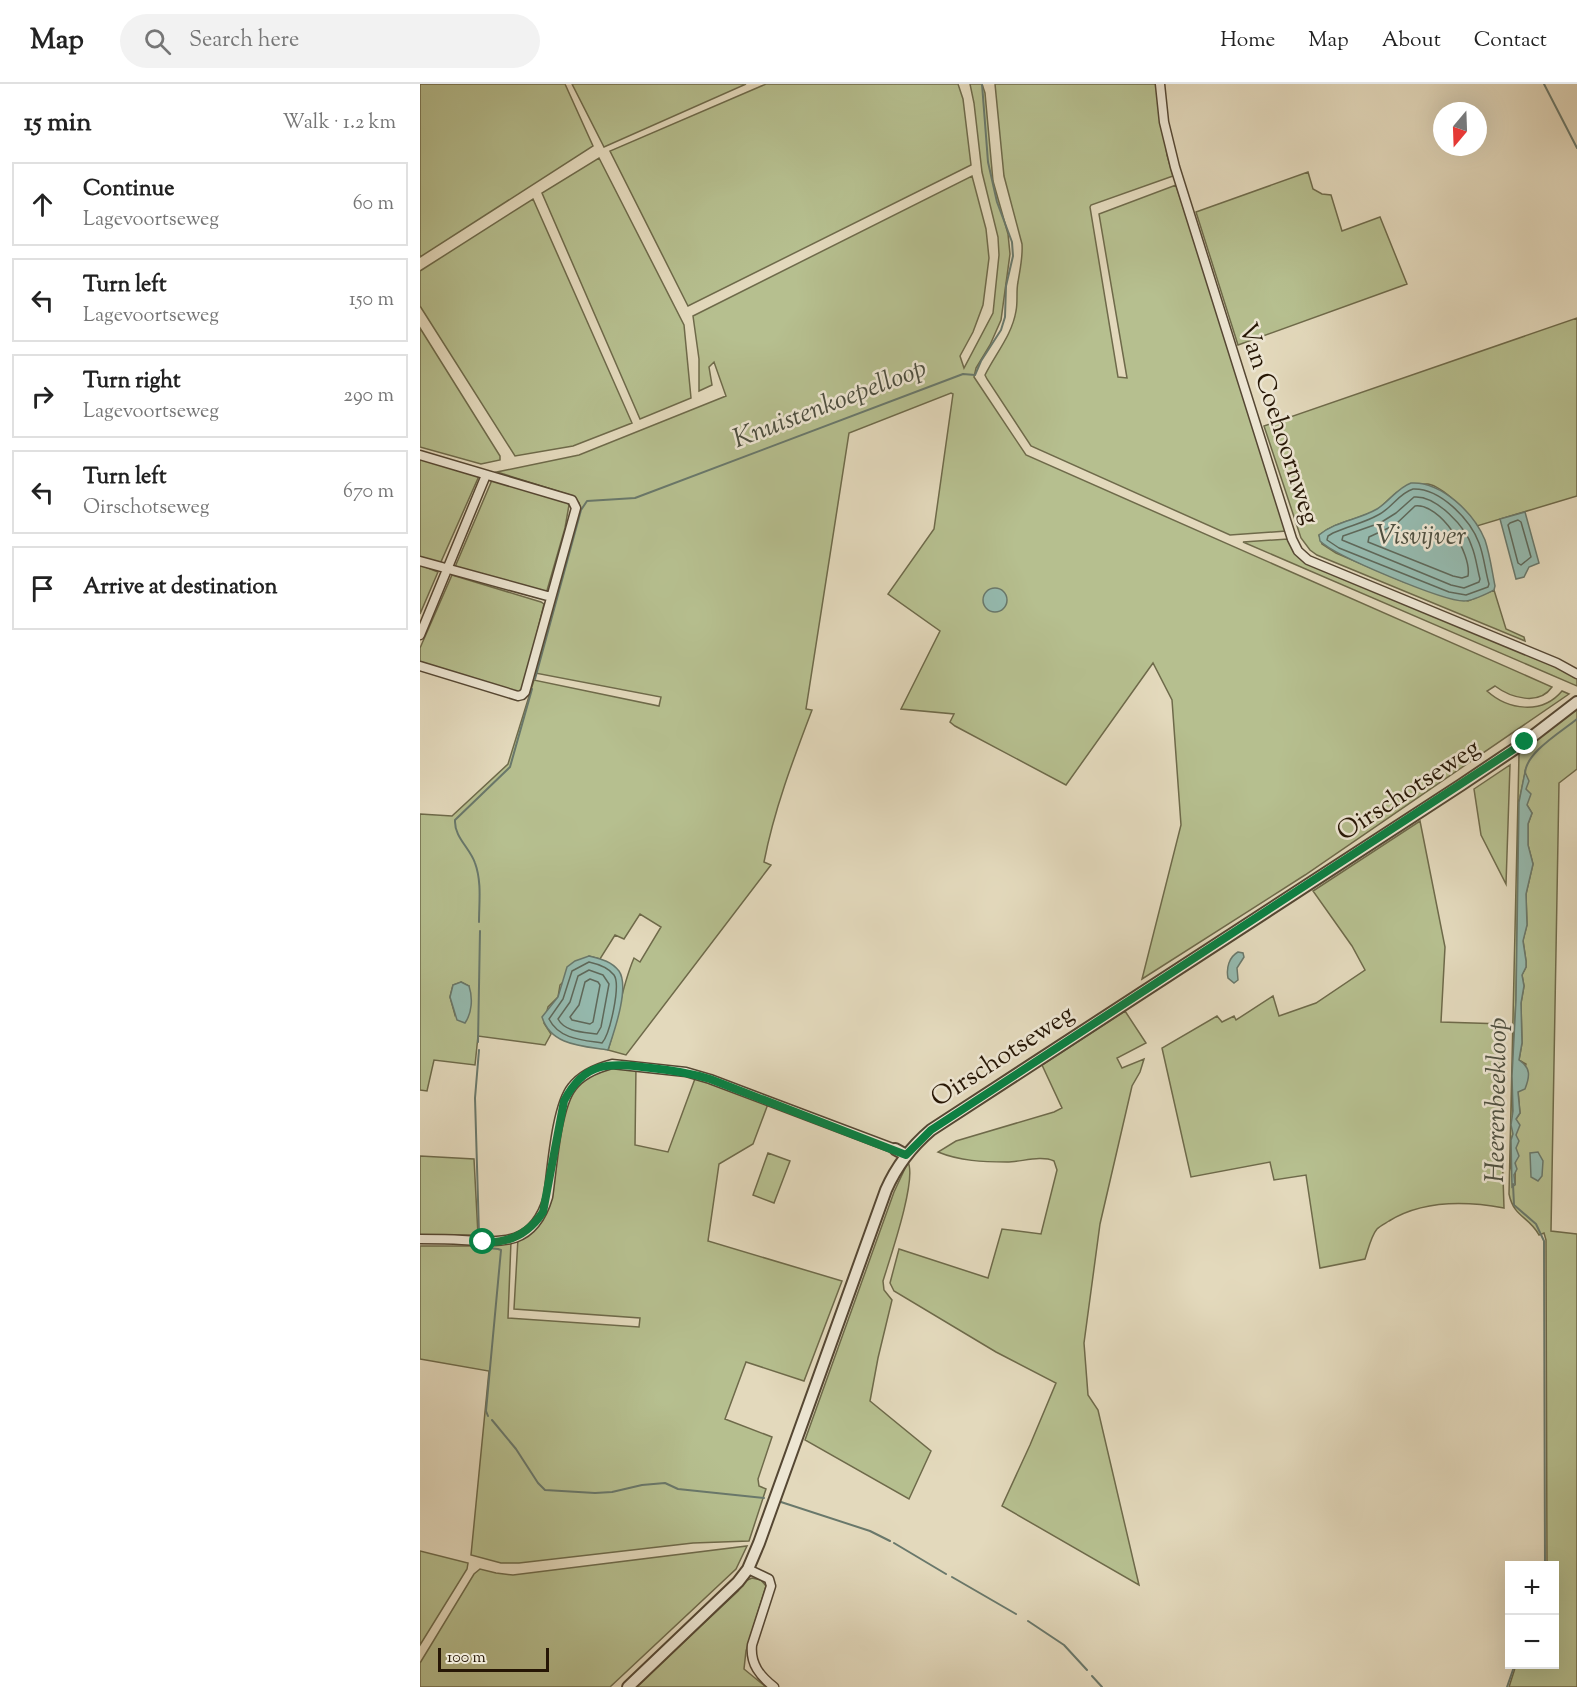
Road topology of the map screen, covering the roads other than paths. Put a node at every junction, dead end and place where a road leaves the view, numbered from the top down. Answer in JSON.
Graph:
{"nodes":[{"id":1,"x":1160,"y":84,"type":"edge"},
{"id":2,"x":420,"y":455,"type":"edge"},
{"id":3,"x":486,"y":475,"type":"junction"},
{"id":4,"x":420,"y":561,"type":"edge"},
{"id":5,"x":447,"y":569,"type":"junction"},
{"id":6,"x":550,"y":597,"type":"junction"},
{"id":7,"x":420,"y":635,"type":"edge"},
{"id":8,"x":420,"y":666,"type":"edge"},
{"id":9,"x":1577,"y":674,"type":"edge"},
{"id":10,"x":1577,"y":702,"type":"edge"},
{"id":11,"x":895,"y":1149,"type":"joint"},
{"id":12,"x":906,"y":1155,"type":"junction"},
{"id":13,"x":420,"y":1239,"type":"edge"},
{"id":14,"x":748,"y":1569,"type":"junction"},
{"id":15,"x":628,"y":1687,"type":"edge"},
{"id":16,"x":774,"y":1687,"type":"edge"}],
"edges":[{"from":1,"to":9,"type":"street","name":"Van Coehoornweg"},
{"from":2,"to":3,"type":"street"},
{"from":3,"to":5,"type":"street"},
{"from":3,"to":6,"type":"street"},
{"from":4,"to":5,"type":"street"},
{"from":5,"to":6,"type":"street"},
{"from":5,"to":7,"type":"street"},
{"from":6,"to":8,"type":"street"},
{"from":10,"to":12,"type":"street","name":"Oirschotseweg"},
{"from":11,"to":12,"type":"street"},
{"from":11,"to":13,"type":"street"},
{"from":12,"to":14,"type":"street","name":"Oirschotseweg"},
{"from":14,"to":15,"type":"street","name":"Oirschotseweg"},
{"from":14,"to":16,"type":"street"}]}
